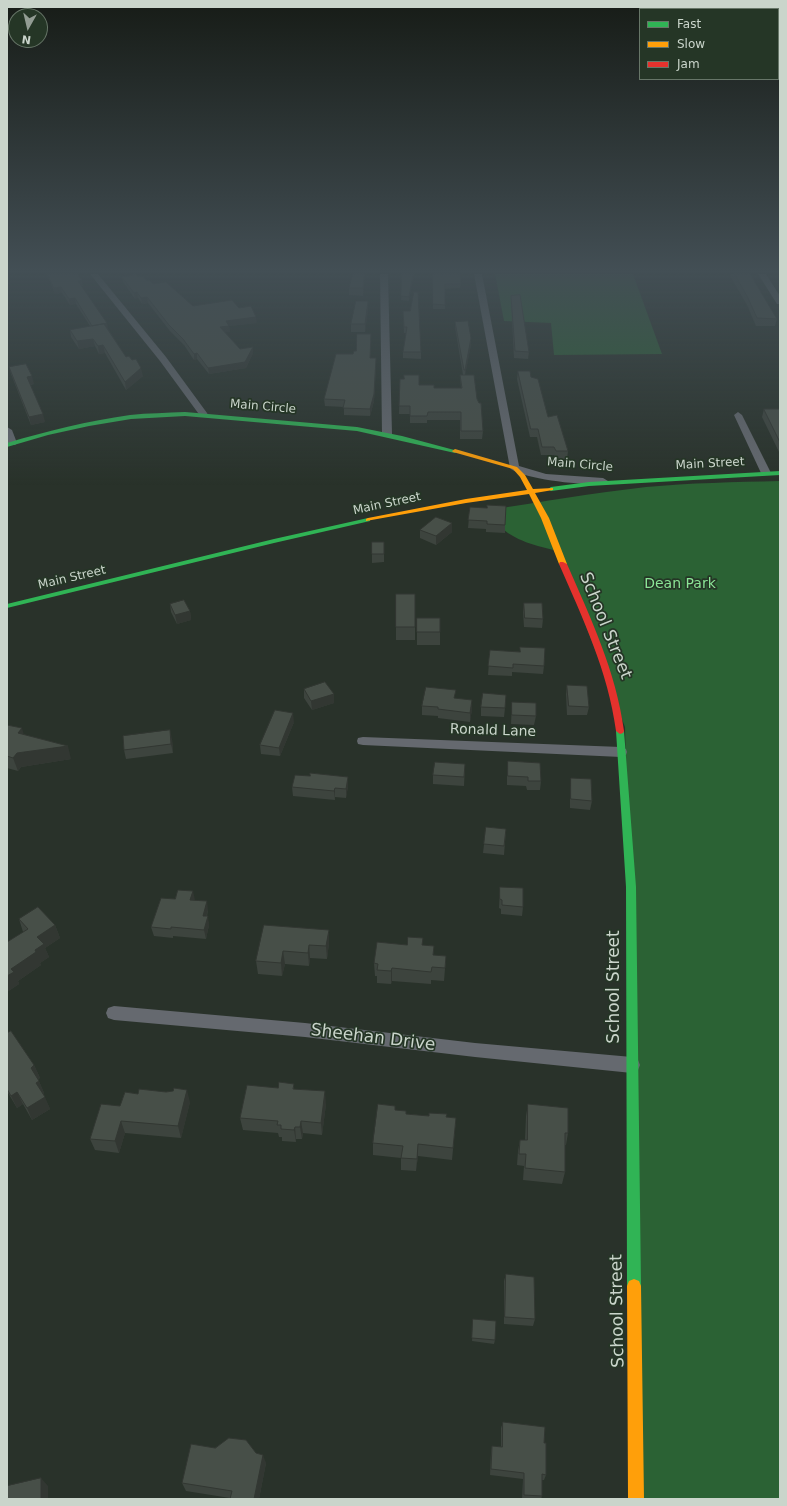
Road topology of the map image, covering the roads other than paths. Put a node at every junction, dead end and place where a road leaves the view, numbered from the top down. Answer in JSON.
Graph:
{"nodes":[{"id":1,"x":151,"y":344,"type":"edge"},
{"id":2,"x":385,"y":344,"type":"edge"},
{"id":3,"x":491,"y":344,"type":"edge"},
{"id":4,"x":204,"y":415,"type":"junction"},
{"id":5,"x":738,"y":415,"type":"dead end"},
{"id":6,"x":7,"y":430,"type":"edge"},
{"id":7,"x":387,"y":434,"type":"junction"},
{"id":8,"x":10,"y":444,"type":"edge"},
{"id":9,"x":515,"y":468,"type":"junction"},
{"id":10,"x":766,"y":473,"type":"junction"},
{"id":11,"x":780,"y":473,"type":"edge"},
{"id":12,"x":620,"y":482,"type":"junction"},
{"id":13,"x":530,"y":492,"type":"junction"},
{"id":14,"x":7,"y":606,"type":"edge"},
{"id":15,"x":363,"y":741,"type":"dead end"},
{"id":16,"x":621,"y":752,"type":"junction"},
{"id":17,"x":114,"y":1013,"type":"dead end"},
{"id":18,"x":632,"y":1065,"type":"junction"},
{"id":19,"x":636,"y":1499,"type":"edge"}],
"edges":[{"from":1,"to":4,"type":"street"},
{"from":2,"to":7,"type":"street"},
{"from":3,"to":9,"type":"street"},
{"from":4,"to":7,"type":"street","name":"Main Circle"},
{"from":4,"to":8,"type":"street","name":"Main Circle"},
{"from":5,"to":10,"type":"street"},
{"from":6,"to":8,"type":"street"},
{"from":7,"to":9,"type":"street","name":"Main Circle"},
{"from":9,"to":12,"type":"street","name":"Main Circle"},
{"from":9,"to":13,"type":"street"},
{"from":10,"to":11,"type":"street","name":"Main Street"},
{"from":10,"to":12,"type":"street","name":"Main Street"},
{"from":12,"to":13,"type":"street","name":"Main Street"},
{"from":13,"to":14,"type":"street","name":"Main Street"},
{"from":13,"to":16,"type":"street","name":"School Street"},
{"from":15,"to":16,"type":"street","name":"Ronald Lane"},
{"from":16,"to":18,"type":"street","name":"School Street"},
{"from":17,"to":18,"type":"street","name":"Sheehan Drive"},
{"from":18,"to":19,"type":"street","name":"School Street"}]}
